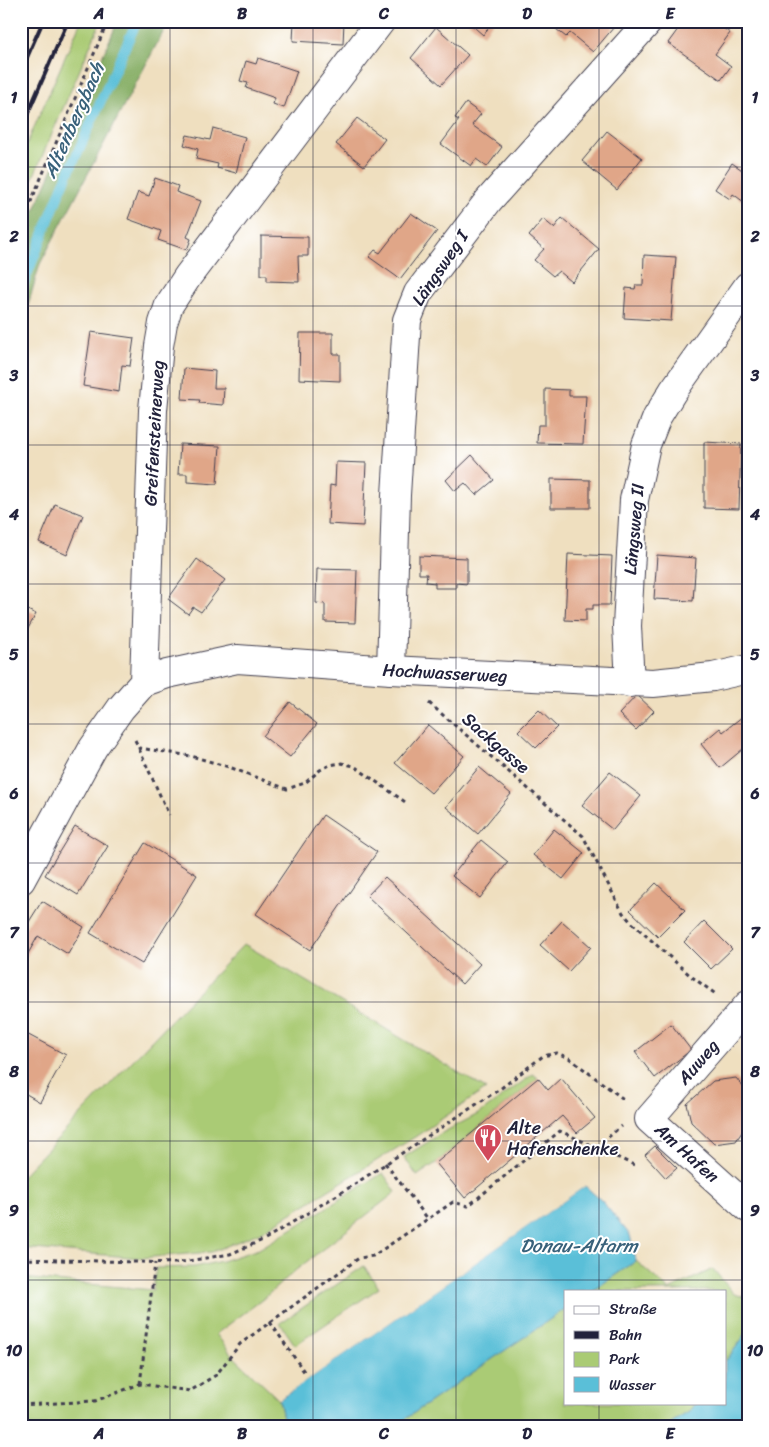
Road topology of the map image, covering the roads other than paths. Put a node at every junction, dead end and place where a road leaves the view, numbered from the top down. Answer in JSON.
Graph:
{"nodes":[{"id":1,"x":381,"y":21,"type":"edge"},
{"id":2,"x":649,"y":21,"type":"edge"},
{"id":3,"x":748,"y":286,"type":"edge"},
{"id":4,"x":748,"y":669,"type":"edge"},
{"id":5,"x":391,"y":670,"type":"junction"},
{"id":6,"x":144,"y":682,"type":"junction"},
{"id":7,"x":630,"y":683,"type":"junction"},
{"id":8,"x":21,"y":880,"type":"edge"},
{"id":9,"x":745,"y":1009,"type":"edge"},
{"id":10,"x":643,"y":1114,"type":"joint"},
{"id":11,"x":748,"y":1208,"type":"edge"}],
"edges":[{"from":1,"to":6,"type":"street","name":"Greifensteinerweg"},
{"from":2,"to":5,"type":"street","name":"Längsweg I"},
{"from":3,"to":7,"type":"street","name":"Längsweg II"},
{"from":4,"to":7,"type":"street","name":"Hochwasserweg"},
{"from":5,"to":6,"type":"street","name":"Hochwasserweg"},
{"from":5,"to":7,"type":"street","name":"Hochwasserweg"},
{"from":6,"to":8,"type":"street"},
{"from":9,"to":10,"type":"street","name":"Auweg"},
{"from":10,"to":11,"type":"street","name":"Am Hafen"}]}
